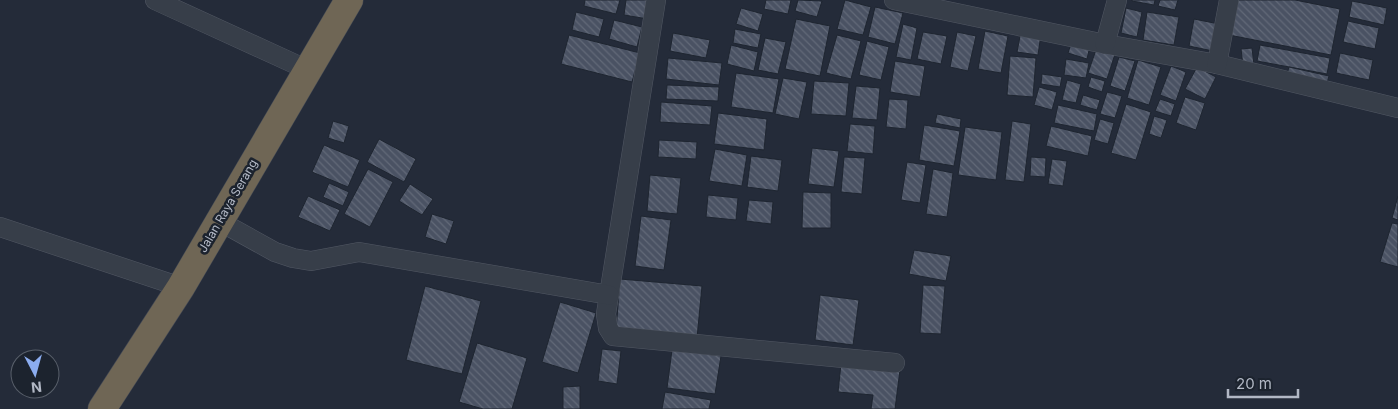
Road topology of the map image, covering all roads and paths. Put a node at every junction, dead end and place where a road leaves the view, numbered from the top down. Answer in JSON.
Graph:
{"nodes":[{"id":1,"x":155,"y":0,"type":"edge"},
{"id":2,"x":349,"y":0,"type":"edge"},
{"id":3,"x":656,"y":0,"type":"edge"},
{"id":4,"x":894,"y":0,"type":"edge"},
{"id":5,"x":1117,"y":0,"type":"edge"},
{"id":6,"x":1229,"y":0,"type":"edge"},
{"id":7,"x":1105,"y":44,"type":"junction"},
{"id":8,"x":1217,"y":64,"type":"junction"},
{"id":9,"x":308,"y":70,"type":"junction"},
{"id":10,"x":1398,"y":108,"type":"edge"},
{"id":11,"x":219,"y":222,"type":"junction"},
{"id":12,"x":0,"y":228,"type":"edge"},
{"id":13,"x":181,"y":287,"type":"junction"},
{"id":14,"x":609,"y":295,"type":"junction"},
{"id":15,"x":895,"y":363,"type":"dead end"},
{"id":16,"x":102,"y":409,"type":"edge"}],
"edges":[{"from":1,"to":9,"type":"street"},
{"from":2,"to":9,"type":"highway","name":"Jalan Raya Serang"},
{"from":3,"to":14,"type":"street"},
{"from":4,"to":7,"type":"street"},
{"from":5,"to":7,"type":"street"},
{"from":6,"to":8,"type":"street"},
{"from":7,"to":8,"type":"street"},
{"from":8,"to":10,"type":"street"},
{"from":9,"to":11,"type":"highway","name":"Jalan Raya Serang"},
{"from":11,"to":13,"type":"highway","name":"Jalan Raya Serang"},
{"from":11,"to":14,"type":"street"},
{"from":12,"to":13,"type":"street"},
{"from":13,"to":16,"type":"highway","name":"Jalan Raya Serang"},
{"from":14,"to":15,"type":"street"}]}
